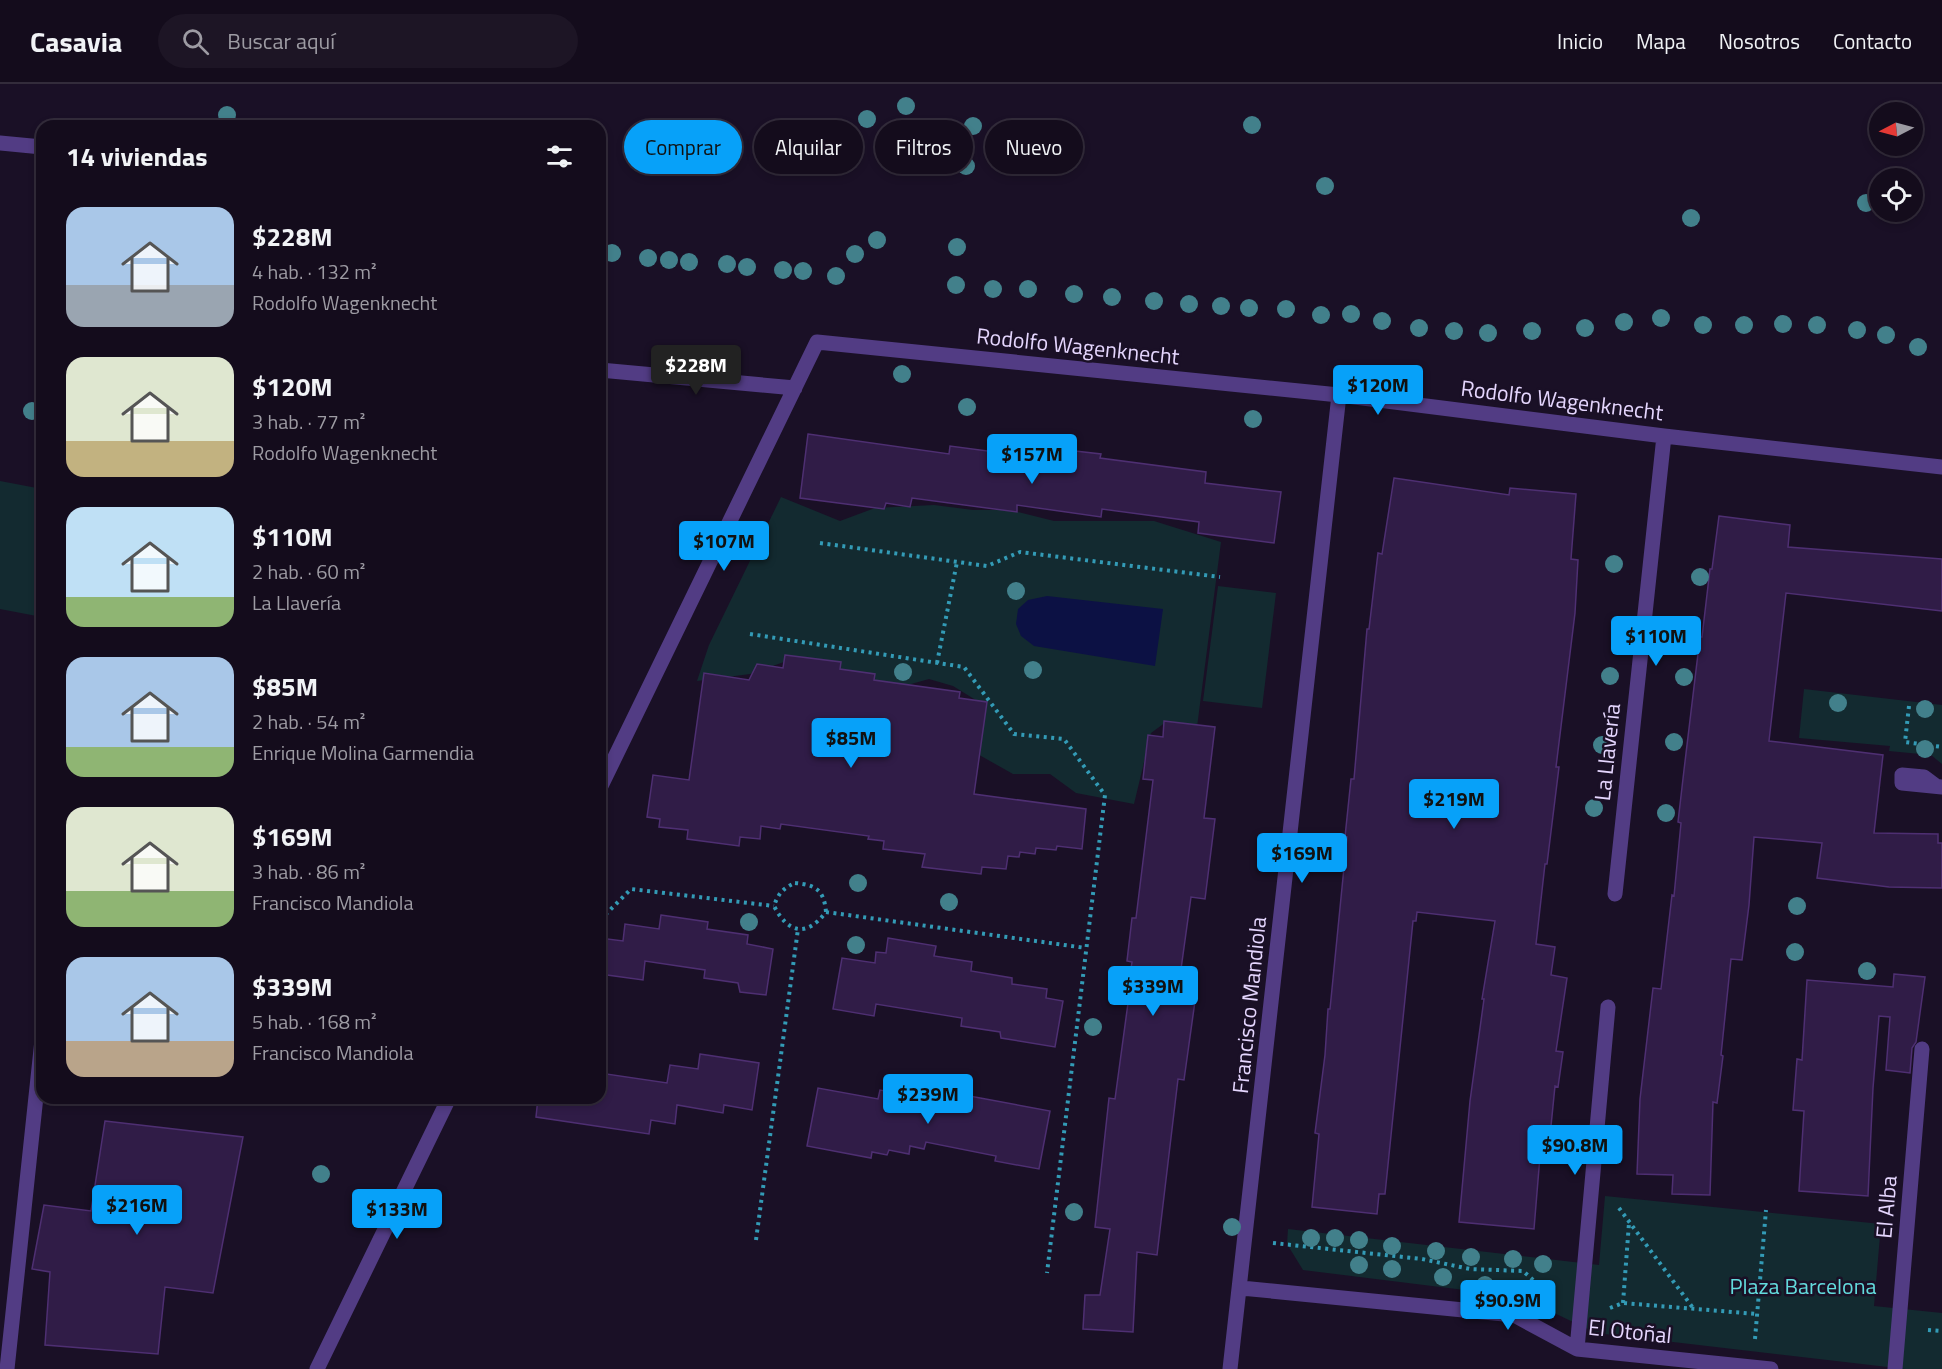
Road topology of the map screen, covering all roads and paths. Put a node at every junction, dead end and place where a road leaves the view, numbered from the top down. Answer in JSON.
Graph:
{"nodes":[{"id":1,"x":0,"y":143,"type":"edge"},
{"id":2,"x":36,"y":146,"type":"edge"},
{"id":3,"x":606,"y":371,"type":"edge"},
{"id":4,"x":795,"y":388,"type":"junction"},
{"id":5,"x":1339,"y":395,"type":"junction"},
{"id":6,"x":1664,"y":436,"type":"junction"},
{"id":7,"x":1942,"y":466,"type":"edge"},
{"id":8,"x":819,"y":543,"type":"dead end"},
{"id":9,"x":957,"y":562,"type":"junction"},
{"id":10,"x":1220,"y":577,"type":"dead end"},
{"id":11,"x":750,"y":633,"type":"dead end"},
{"id":12,"x":938,"y":663,"type":"junction"},
{"id":13,"x":1909,"y":706,"type":"dead end"},
{"id":14,"x":1942,"y":747,"type":"edge"},
{"id":15,"x":606,"y":776,"type":"edge"},
{"id":16,"x":1615,"y":894,"type":"dead end"},
{"id":17,"x":774,"y":906,"type":"junction"},
{"id":18,"x":826,"y":912,"type":"junction"},
{"id":19,"x":606,"y":914,"type":"edge"},
{"id":20,"x":798,"y":929,"type":"junction"},
{"id":21,"x":1086,"y":948,"type":"junction"},
{"id":22,"x":1608,"y":1007,"type":"dead end"},
{"id":23,"x":1922,"y":1049,"type":"dead end"},
{"id":24,"x":36,"y":1096,"type":"edge"},
{"id":25,"x":446,"y":1104,"type":"edge"},
{"id":26,"x":1592,"y":1171,"type":"junction"},
{"id":27,"x":1766,"y":1210,"type":"dead end"},
{"id":28,"x":1629,"y":1221,"type":"junction"},
{"id":29,"x":756,"y":1240,"type":"dead end"},
{"id":30,"x":1246,"y":1240,"type":"junction"},
{"id":31,"x":1047,"y":1273,"type":"dead end"},
{"id":32,"x":1241,"y":1288,"type":"junction"},
{"id":33,"x":1623,"y":1303,"type":"junction"},
{"id":34,"x":1694,"y":1308,"type":"junction"},
{"id":35,"x":1757,"y":1314,"type":"junction"},
{"id":36,"x":1579,"y":1321,"type":"junction"},
{"id":37,"x":1577,"y":1349,"type":"junction"},
{"id":38,"x":1753,"y":1367,"type":"junction"},
{"id":39,"x":7,"y":1369,"type":"edge"},
{"id":40,"x":317,"y":1369,"type":"edge"},
{"id":41,"x":1230,"y":1369,"type":"edge"},
{"id":42,"x":1771,"y":1369,"type":"edge"},
{"id":43,"x":1895,"y":1369,"type":"edge"}],
"edges":[{"from":1,"to":2,"type":"street"},
{"from":3,"to":4,"type":"street"},
{"from":4,"to":5,"type":"street","name":"Rodolfo Wagenknecht"},
{"from":4,"to":15,"type":"street"},
{"from":5,"to":6,"type":"street","name":"Rodolfo Wagenknecht"},
{"from":5,"to":30,"type":"street","name":"Francisco Mandiola"},
{"from":6,"to":7,"type":"street","name":"Rodolfo Wagenknecht"},
{"from":6,"to":16,"type":"street","name":"La Llavería"},
{"from":8,"to":9,"type":"path"},
{"from":9,"to":10,"type":"path"},
{"from":9,"to":12,"type":"path"},
{"from":11,"to":12,"type":"path"},
{"from":12,"to":21,"type":"path"},
{"from":13,"to":14,"type":"path"},
{"from":17,"to":18,"type":"path"},
{"from":17,"to":19,"type":"path"},
{"from":17,"to":20,"type":"path"},
{"from":18,"to":20,"type":"path"},
{"from":18,"to":21,"type":"path"},
{"from":20,"to":29,"type":"path"},
{"from":21,"to":31,"type":"path"},
{"from":22,"to":26,"type":"street"},
{"from":23,"to":43,"type":"street","name":"El Alba"},
{"from":24,"to":39,"type":"street"},
{"from":25,"to":40,"type":"street"},
{"from":26,"to":28,"type":"path"},
{"from":26,"to":36,"type":"street"},
{"from":27,"to":35,"type":"path"},
{"from":28,"to":33,"type":"path"},
{"from":28,"to":34,"type":"path"},
{"from":30,"to":32,"type":"street","name":"Francisco Mandiola"},
{"from":30,"to":36,"type":"path"},
{"from":32,"to":37,"type":"street","name":"El Otoñal"},
{"from":32,"to":41,"type":"street","name":"Francisco Mandiola"},
{"from":33,"to":34,"type":"path"},
{"from":33,"to":36,"type":"path"},
{"from":34,"to":35,"type":"path"},
{"from":35,"to":38,"type":"path"},
{"from":36,"to":37,"type":"street"},
{"from":37,"to":38,"type":"street","name":"El Otoñal"},
{"from":38,"to":42,"type":"street","name":"El Otoñal"}]}
